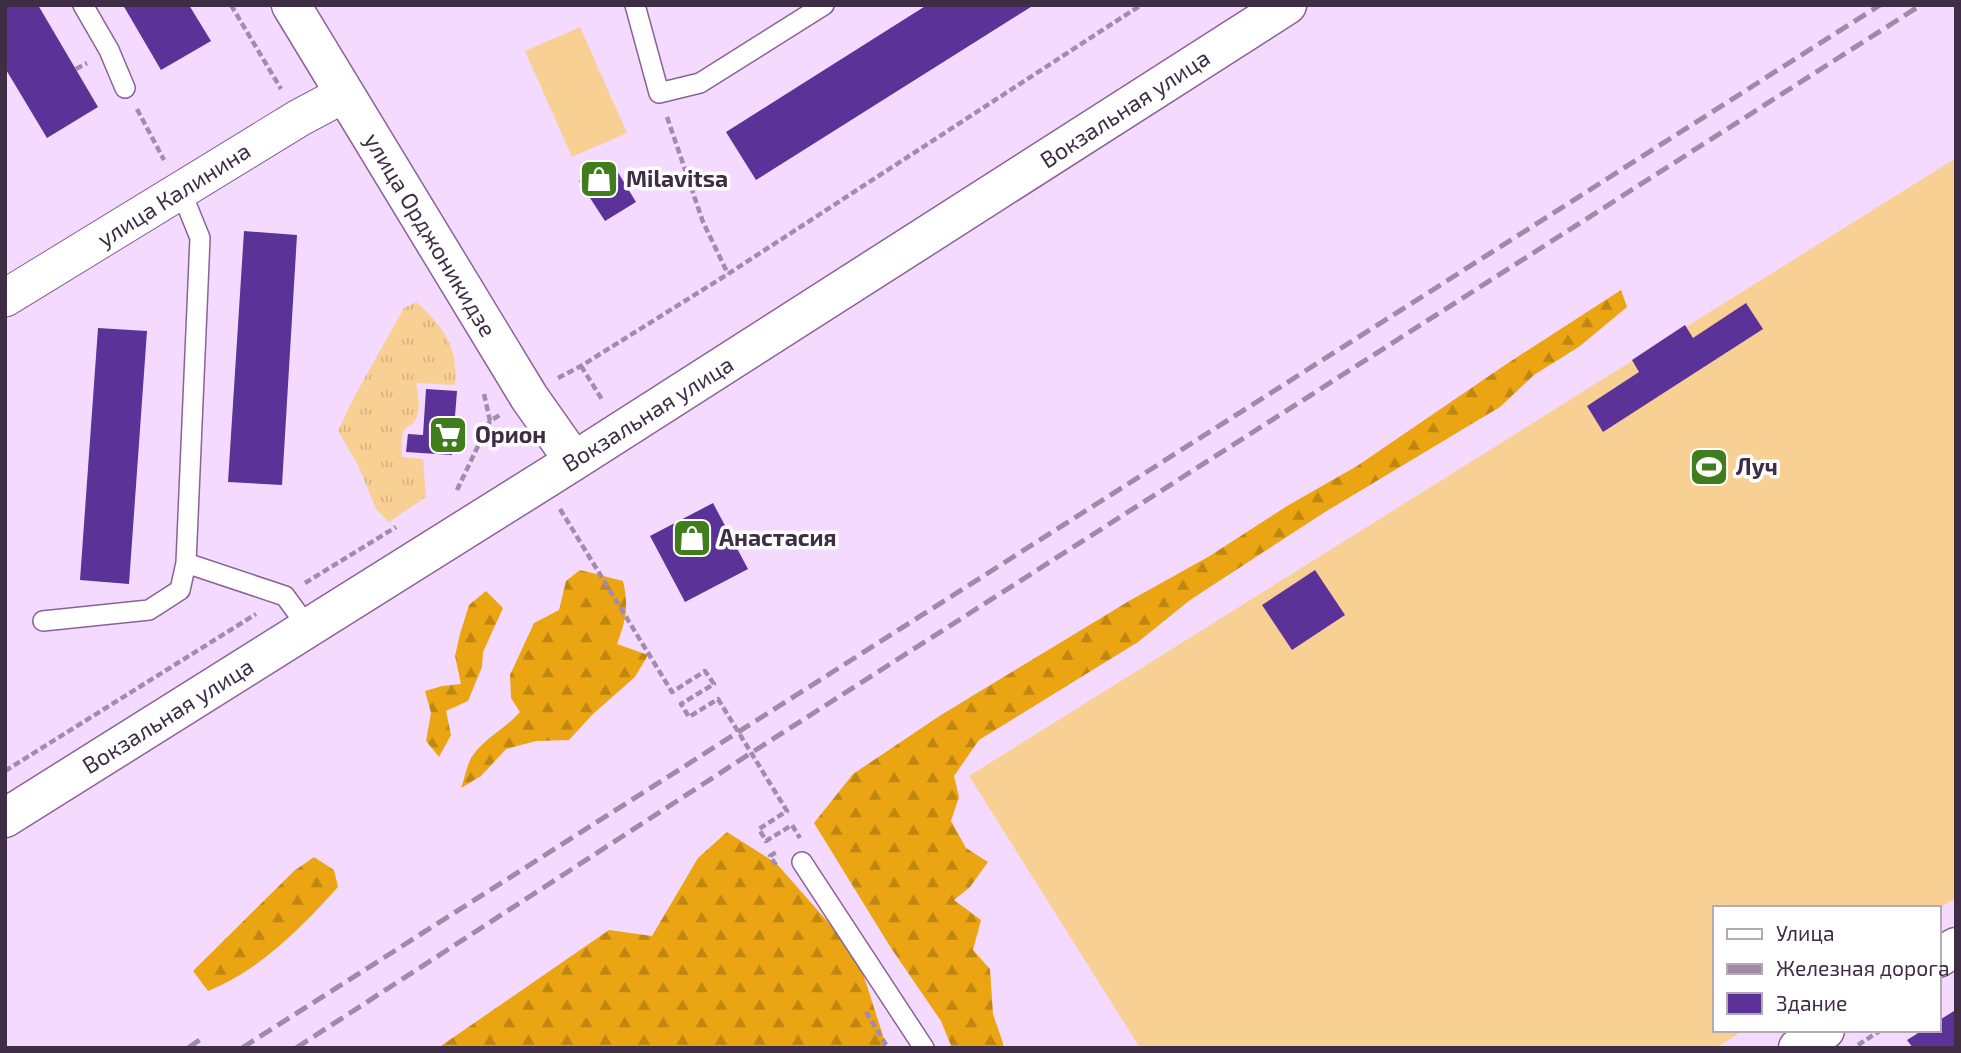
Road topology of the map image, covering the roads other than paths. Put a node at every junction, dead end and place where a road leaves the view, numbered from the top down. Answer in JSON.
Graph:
{"nodes":[{"id":1,"x":83,"y":5,"type":"edge"},
{"id":2,"x":291,"y":5,"type":"edge"},
{"id":3,"x":824,"y":5,"type":"edge"},
{"id":4,"x":1287,"y":5,"type":"edge"},
{"id":5,"x":641,"y":8,"type":"edge"},
{"id":6,"x":125,"y":88,"type":"road end"},
{"id":7,"x":344,"y":94,"type":"junction"},
{"id":8,"x":181,"y":191,"type":"junction"},
{"id":9,"x":5,"y":299,"type":"edge"},
{"id":10,"x":574,"y":461,"type":"junction"},
{"id":11,"x":186,"y":563,"type":"junction"},
{"id":12,"x":43,"y":621,"type":"dead end"},
{"id":13,"x":309,"y":629,"type":"junction"},
{"id":14,"x":5,"y":818,"type":"edge"},
{"id":15,"x":802,"y":862,"type":"dead end"},
{"id":16,"x":1956,"y":947,"type":"edge"},
{"id":17,"x":1940,"y":957,"type":"edge"},
{"id":18,"x":1822,"y":1032,"type":"edge"},
{"id":19,"x":924,"y":1048,"type":"edge"},
{"id":20,"x":1798,"y":1048,"type":"edge"}],
"edges":[{"from":1,"to":6,"type":"lane"},
{"from":2,"to":7,"type":"street","name":"улица Орджоникидзе"},
{"from":3,"to":5,"type":"lane"},
{"from":4,"to":10,"type":"street","name":"Вокзальная улица"},
{"from":7,"to":8,"type":"street","name":"улица Калинина"},
{"from":7,"to":10,"type":"street","name":"улица Орджоникидзе"},
{"from":8,"to":9,"type":"street","name":"улица Калинина"},
{"from":8,"to":11,"type":"lane"},
{"from":10,"to":13,"type":"street","name":"Вокзальная улица"},
{"from":11,"to":12,"type":"lane"},
{"from":11,"to":13,"type":"lane"},
{"from":13,"to":14,"type":"street","name":"Вокзальная улица"},
{"from":15,"to":19,"type":"lane"},
{"from":16,"to":17,"type":"street"},
{"from":18,"to":20,"type":"street"}]}
